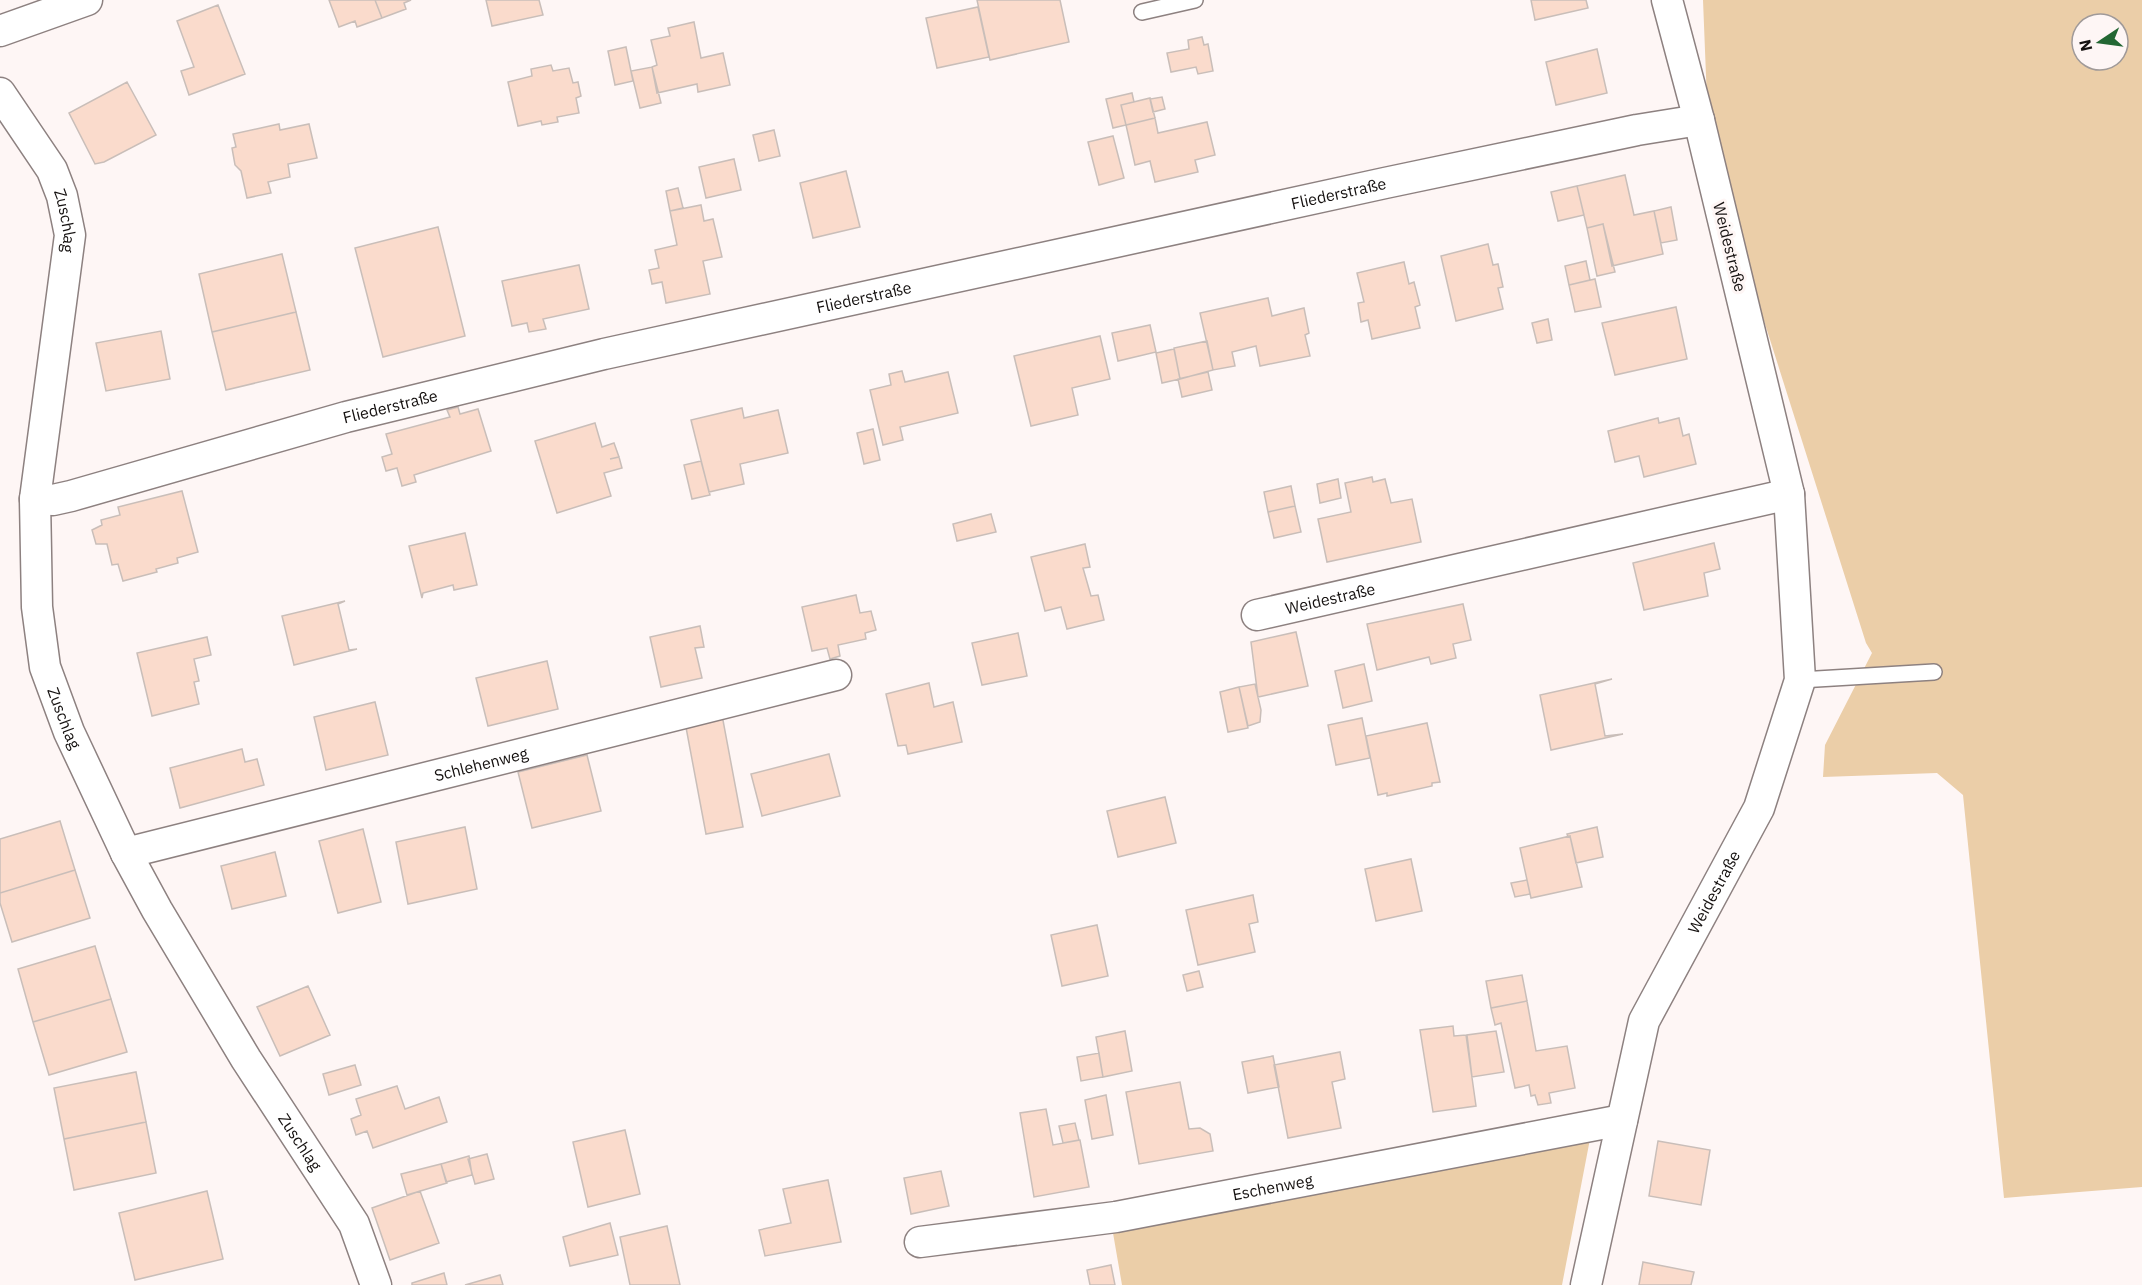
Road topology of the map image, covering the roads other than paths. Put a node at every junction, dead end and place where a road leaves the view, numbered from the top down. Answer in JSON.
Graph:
{"nodes":[{"id":1,"x":87,"y":0,"type":"edge"},
{"id":2,"x":1195,"y":0,"type":"edge"},
{"id":3,"x":1667,"y":0,"type":"edge"},
{"id":4,"x":1142,"y":12,"type":"dead end"},
{"id":5,"x":0,"y":31,"type":"edge"},
{"id":6,"x":0,"y":93,"type":"edge"},
{"id":7,"x":1699,"y":120,"type":"junction"},
{"id":8,"x":1789,"y":494,"type":"junction"},
{"id":9,"x":35,"y":499,"type":"junction"},
{"id":10,"x":1257,"y":615,"type":"dead end"},
{"id":11,"x":1934,"y":672,"type":"dead end"},
{"id":12,"x":836,"y":675,"type":"dead end"},
{"id":13,"x":1800,"y":680,"type":"junction"},
{"id":14,"x":126,"y":853,"type":"junction"},
{"id":15,"x":1623,"y":1120,"type":"junction"},
{"id":16,"x":920,"y":1242,"type":"dead end"},
{"id":17,"x":376,"y":1285,"type":"edge"},
{"id":18,"x":1586,"y":1285,"type":"edge"}],
"edges":[{"from":1,"to":5,"type":"street"},
{"from":2,"to":4,"type":"lane"},
{"from":3,"to":7,"type":"street","name":"Weidestraße"},
{"from":6,"to":9,"type":"street","name":"Zuschlag"},
{"from":7,"to":8,"type":"street","name":"Weidestraße"},
{"from":7,"to":9,"type":"street","name":"Fliederstraße"},
{"from":8,"to":10,"type":"street","name":"Weidestraße"},
{"from":8,"to":13,"type":"street","name":"Weidestraße"},
{"from":9,"to":14,"type":"street","name":"Zuschlag"},
{"from":11,"to":13,"type":"lane"},
{"from":12,"to":14,"type":"street","name":"Schlehenweg"},
{"from":13,"to":15,"type":"street","name":"Weidestraße"},
{"from":14,"to":17,"type":"street","name":"Zuschlag"},
{"from":15,"to":16,"type":"street","name":"Eschenweg"},
{"from":15,"to":18,"type":"street","name":"Weidestraße"}]}
